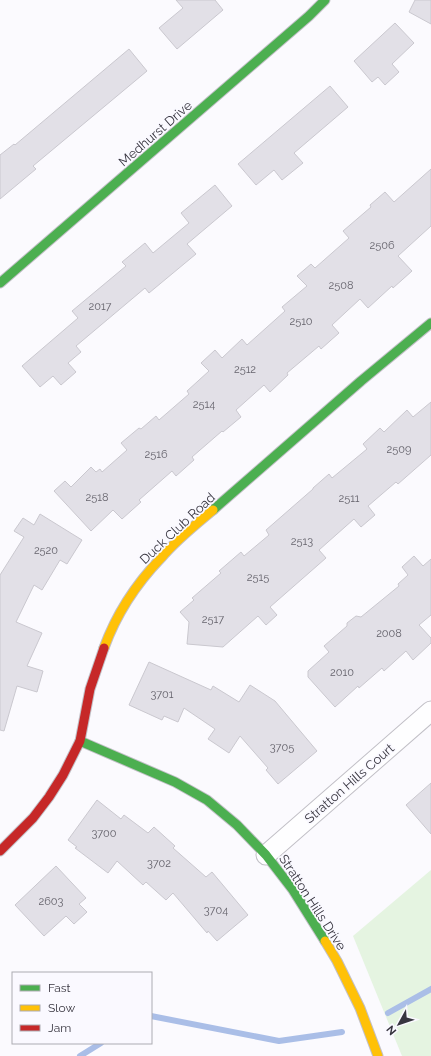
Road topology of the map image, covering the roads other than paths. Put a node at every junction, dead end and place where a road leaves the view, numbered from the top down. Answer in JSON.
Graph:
{"nodes":[{"id":1,"x":325,"y":0,"type":"edge"},
{"id":2,"x":0,"y":284,"type":"edge"},
{"id":3,"x":431,"y":323,"type":"edge"},
{"id":4,"x":431,"y":711,"type":"edge"},
{"id":5,"x":80,"y":741,"type":"junction"},
{"id":6,"x":0,"y":851,"type":"edge"},
{"id":7,"x":266,"y":855,"type":"junction"},
{"id":8,"x":378,"y":1056,"type":"edge"}],
"edges":[{"from":1,"to":2,"type":"street","name":"Medhurst Drive"},
{"from":3,"to":5,"type":"street","name":"Duck Club Road"},
{"from":4,"to":7,"type":"street","name":"Stratton Hills Court"},
{"from":5,"to":6,"type":"street","name":"Duck Club Road"},
{"from":5,"to":7,"type":"street","name":"Stratton Hills Drive"},
{"from":7,"to":8,"type":"street","name":"Stratton Hills Drive"}]}
